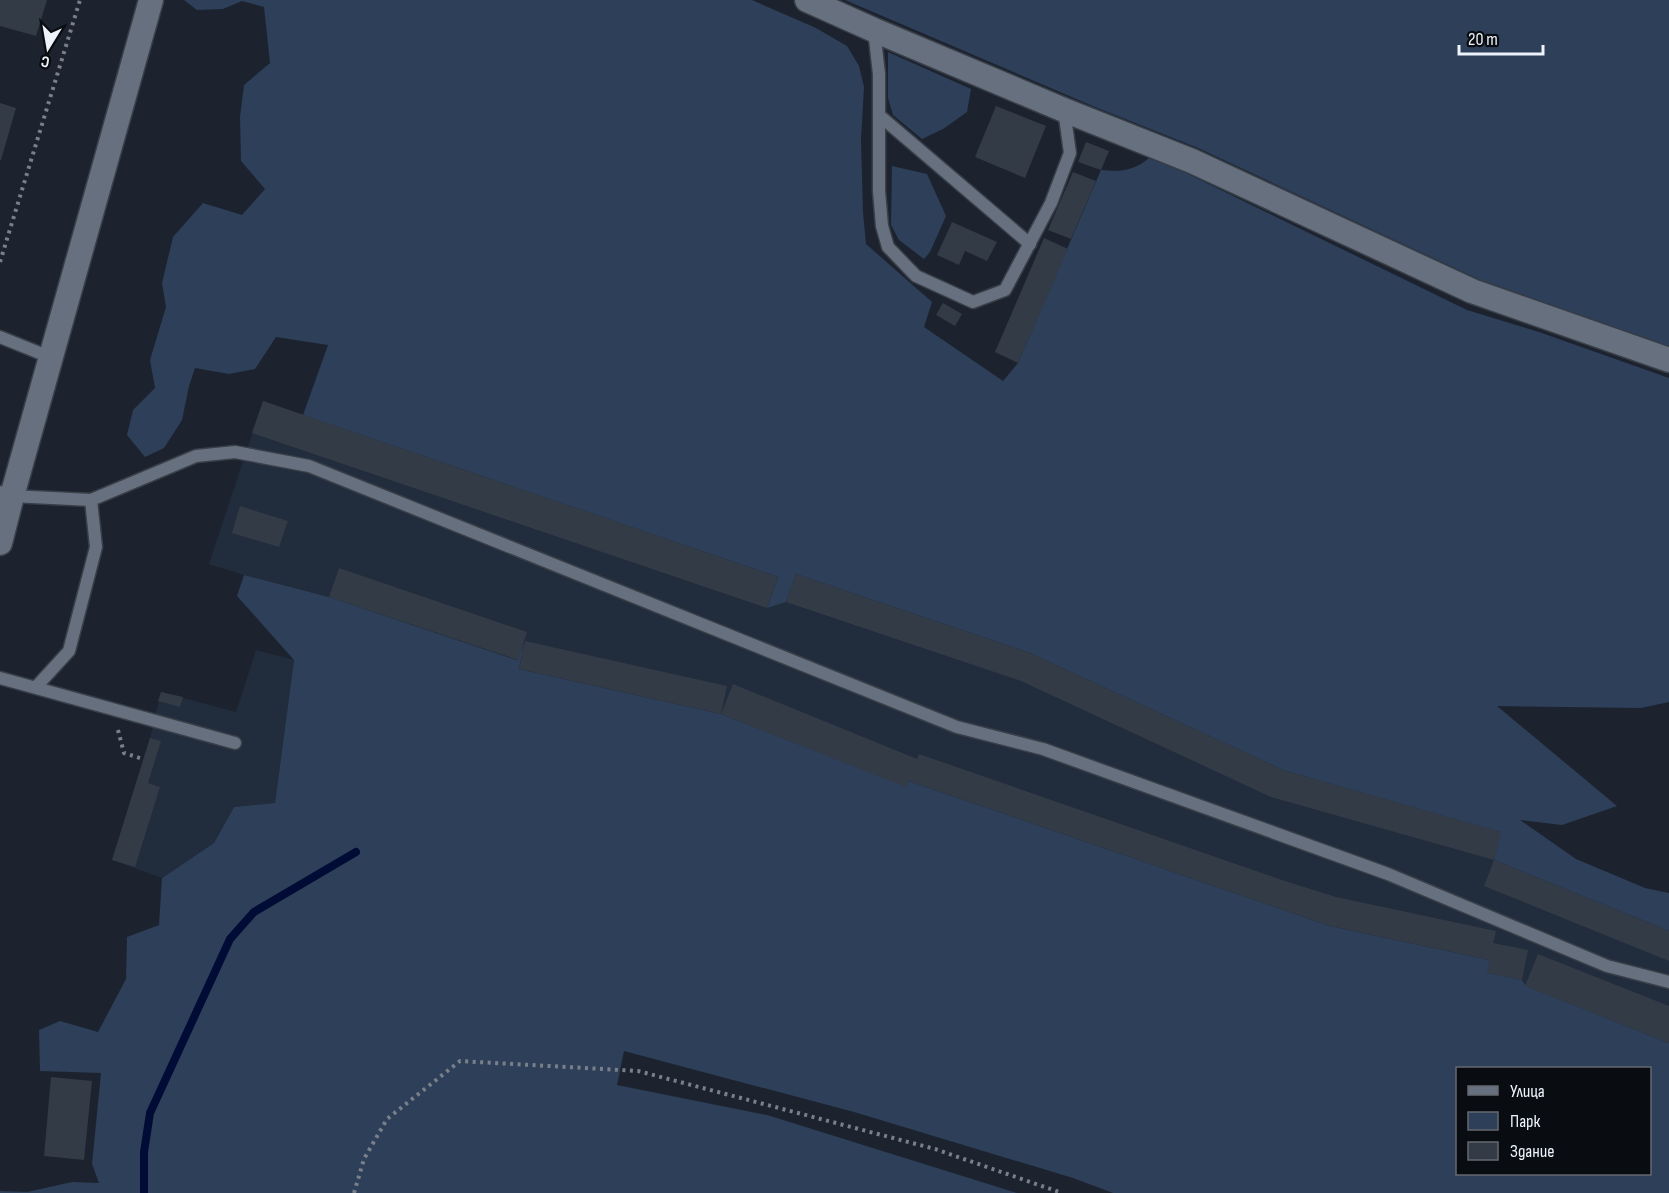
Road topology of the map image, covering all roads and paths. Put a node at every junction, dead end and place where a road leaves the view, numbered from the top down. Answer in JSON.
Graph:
{"nodes":[{"id":1,"x":80,"y":0,"type":"edge"},
{"id":2,"x":151,"y":0,"type":"edge"},
{"id":3,"x":807,"y":0,"type":"edge"},
{"id":4,"x":874,"y":30,"type":"junction"},
{"id":5,"x":1064,"y":110,"type":"junction"},
{"id":6,"x":880,"y":116,"type":"junction"},
{"id":7,"x":1030,"y":244,"type":"junction"},
{"id":8,"x":0,"y":262,"type":"edge"},
{"id":9,"x":0,"y":337,"type":"edge"},
{"id":10,"x":52,"y":358,"type":"junction"},
{"id":11,"x":1669,"y":360,"type":"edge"},
{"id":12,"x":6,"y":494,"type":"edge"},
{"id":13,"x":91,"y":500,"type":"junction"},
{"id":14,"x":0,"y":543,"type":"edge"},
{"id":15,"x":0,"y":678,"type":"edge"},
{"id":16,"x":36,"y":687,"type":"junction"},
{"id":17,"x":113,"y":709,"type":"junction"},
{"id":18,"x":235,"y":743,"type":"dead end"},
{"id":19,"x":143,"y":759,"type":"dead end"},
{"id":20,"x":1669,"y":982,"type":"edge"},
{"id":21,"x":354,"y":1193,"type":"edge"},
{"id":22,"x":1062,"y":1193,"type":"edge"}],
"edges":[{"from":1,"to":8,"type":"path"},
{"from":2,"to":10,"type":"street"},
{"from":3,"to":4,"type":"street"},
{"from":4,"to":5,"type":"street"},
{"from":4,"to":6,"type":"lane"},
{"from":5,"to":7,"type":"lane"},
{"from":5,"to":11,"type":"street"},
{"from":6,"to":7,"type":"lane"},
{"from":6,"to":7,"type":"lane"},
{"from":9,"to":10,"type":"lane"},
{"from":10,"to":12,"type":"street"},
{"from":12,"to":13,"type":"lane"},
{"from":12,"to":14,"type":"street"},
{"from":13,"to":16,"type":"lane"},
{"from":13,"to":20,"type":"lane"},
{"from":15,"to":16,"type":"lane"},
{"from":16,"to":17,"type":"lane"},
{"from":17,"to":18,"type":"lane"},
{"from":17,"to":19,"type":"path"},
{"from":21,"to":22,"type":"path"}]}
